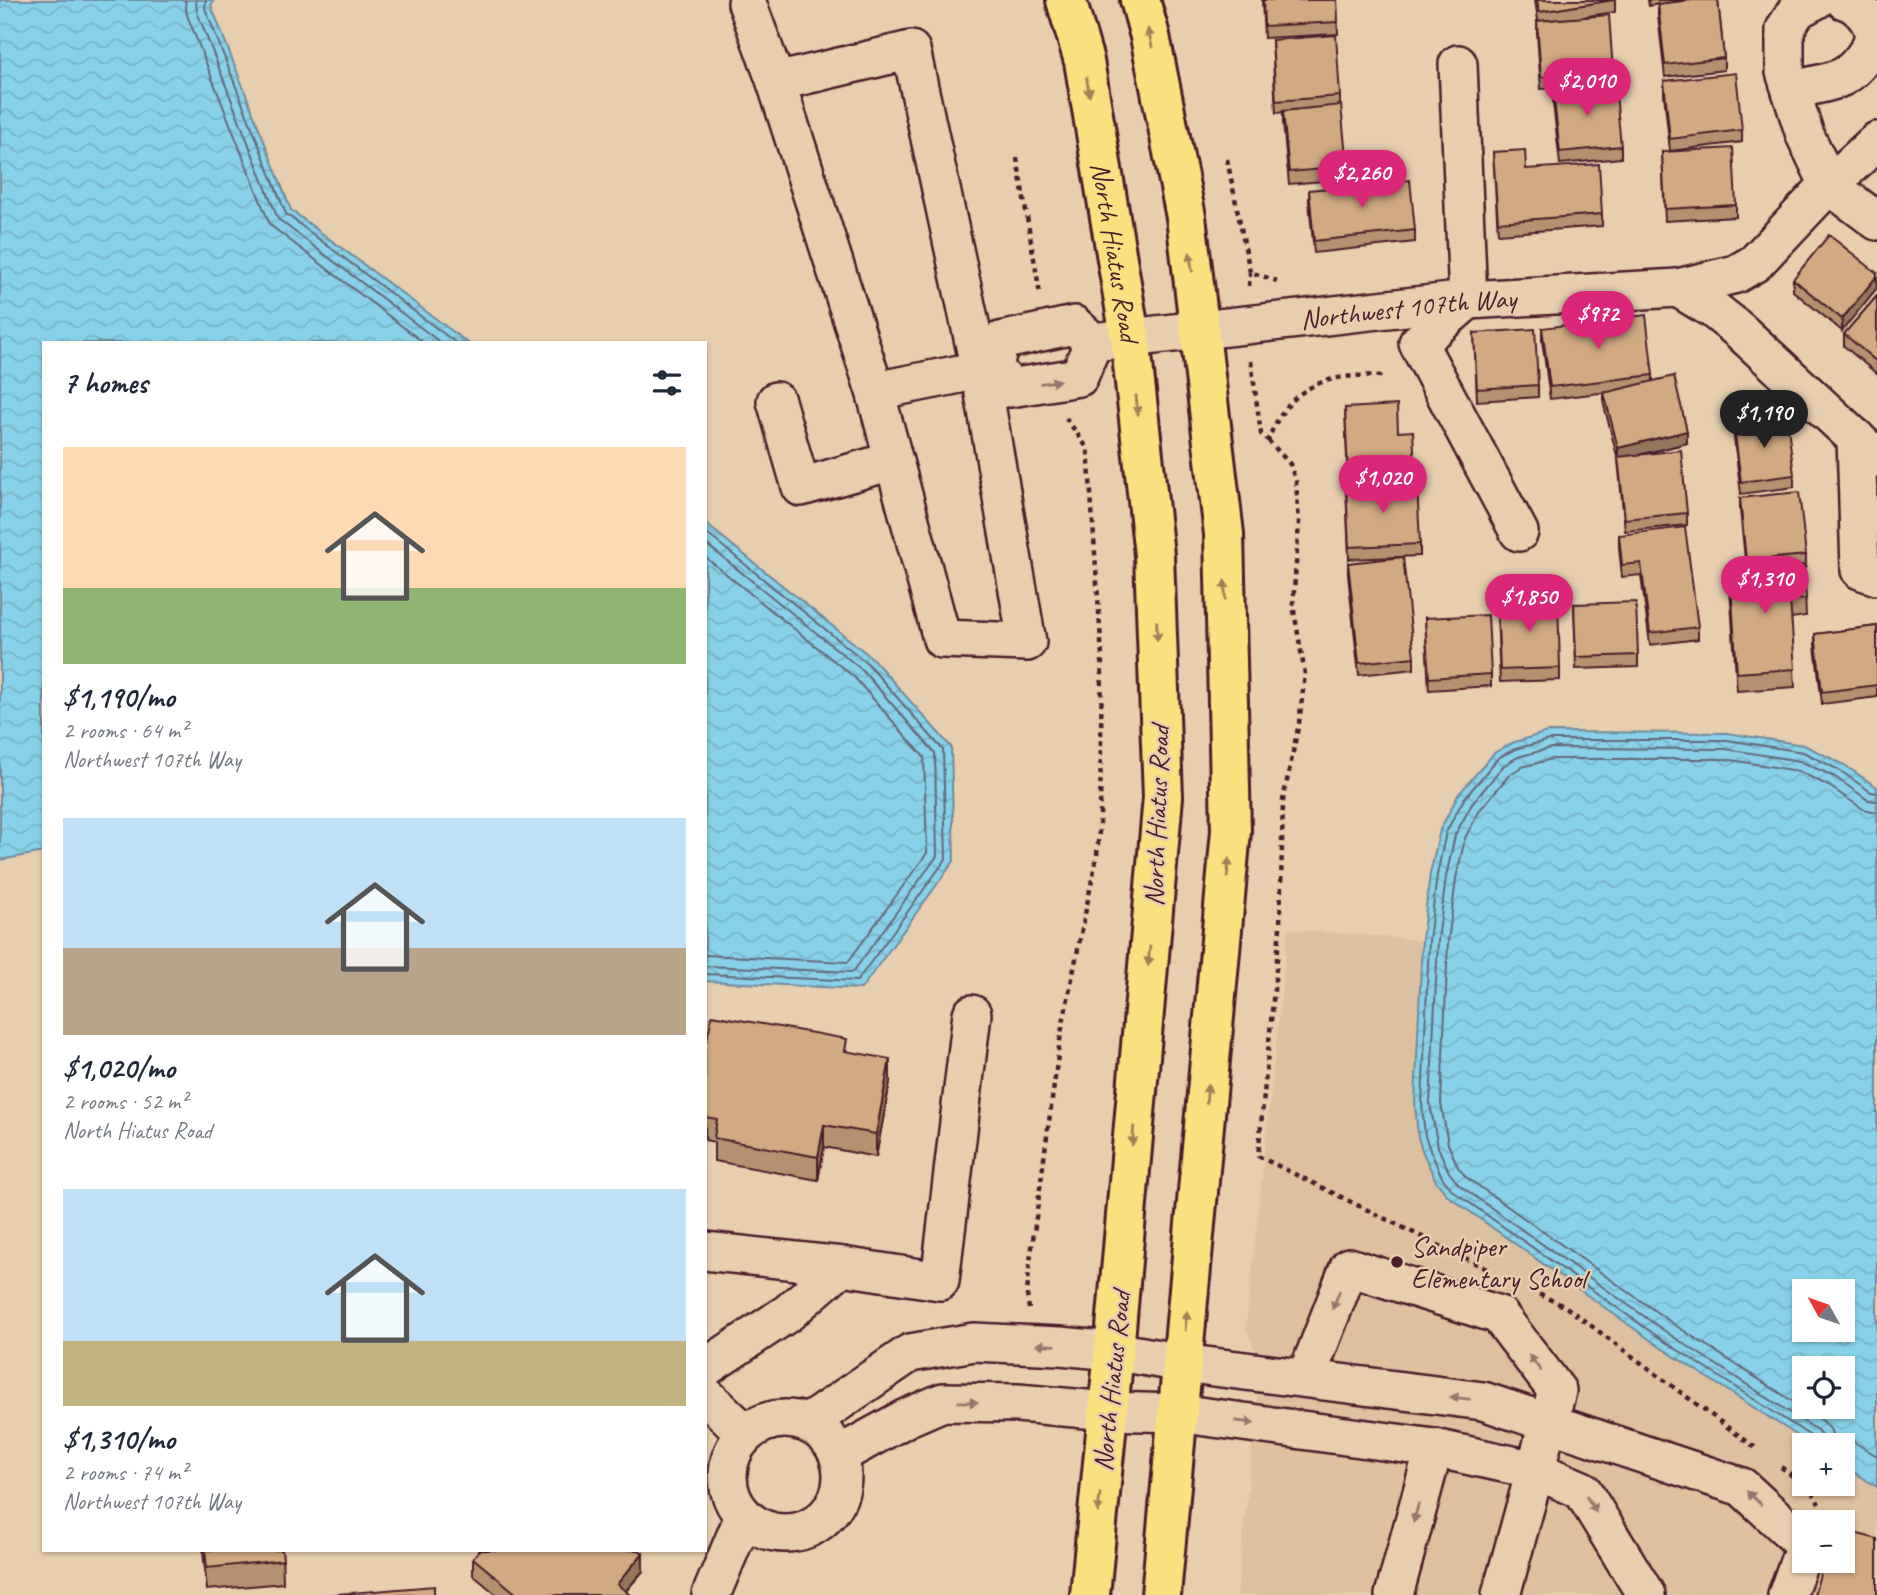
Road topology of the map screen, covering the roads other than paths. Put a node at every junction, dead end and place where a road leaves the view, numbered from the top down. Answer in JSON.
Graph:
{"nodes":[{"id":1,"x":1066,"y":0,"type":"edge"},
{"id":2,"x":1140,"y":0,"type":"edge"},
{"id":3,"x":1816,"y":0,"type":"edge"},
{"id":4,"x":1844,"y":0,"type":"edge"},
{"id":5,"x":747,"y":3,"type":"dead end"},
{"id":6,"x":1458,"y":64,"type":"dead end"},
{"id":7,"x":776,"y":82,"type":"junction"},
{"id":8,"x":1791,"y":90,"type":"junction"},
{"id":9,"x":1877,"y":141,"type":"edge"},
{"id":10,"x":1829,"y":185,"type":"junction"},
{"id":11,"x":1877,"y":221,"type":"edge"},
{"id":12,"x":1678,"y":288,"type":"junction"},
{"id":13,"x":1468,"y":300,"type":"junction"},
{"id":14,"x":1199,"y":330,"type":"junction"},
{"id":15,"x":1111,"y":340,"type":"junction"},
{"id":16,"x":987,"y":369,"type":"junction"},
{"id":17,"x":875,"y":391,"type":"junction"},
{"id":18,"x":776,"y":401,"type":"dead end"},
{"id":19,"x":1867,"y":448,"type":"edge"},
{"id":20,"x":892,"y":461,"type":"junction"},
{"id":21,"x":1519,"y":532,"type":"dead end"},
{"id":22,"x":1877,"y":576,"type":"edge"},
{"id":23,"x":972,"y":1014,"type":"dead end"},
{"id":24,"x":707,"y":1251,"type":"edge"},
{"id":25,"x":842,"y":1266,"type":"junction"},
{"id":26,"x":1114,"y":1351,"type":"junction"},
{"id":27,"x":910,"y":1353,"type":"junction"},
{"id":28,"x":1182,"y":1363,"type":"junction"},
{"id":29,"x":707,"y":1367,"type":"edge"},
{"id":30,"x":1306,"y":1378,"type":"junction"},
{"id":31,"x":707,"y":1397,"type":"edge"},
{"id":32,"x":1108,"y":1411,"type":"junction"},
{"id":33,"x":922,"y":1412,"type":"junction"},
{"id":34,"x":1177,"y":1413,"type":"junction"},
{"id":35,"x":808,"y":1423,"type":"junction"},
{"id":36,"x":1549,"y":1423,"type":"junction"},
{"id":37,"x":746,"y":1434,"type":"junction"},
{"id":38,"x":1434,"y":1448,"type":"junction"},
{"id":39,"x":839,"y":1454,"type":"junction"},
{"id":40,"x":1535,"y":1470,"type":"junction"},
{"id":41,"x":744,"y":1516,"type":"junction"},
{"id":42,"x":1792,"y":1535,"type":"edge"},
{"id":43,"x":1795,"y":1573,"type":"edge"},
{"id":44,"x":711,"y":1595,"type":"edge"},
{"id":45,"x":1090,"y":1595,"type":"edge"},
{"id":46,"x":1161,"y":1595,"type":"edge"},
{"id":47,"x":1394,"y":1595,"type":"edge"},
{"id":48,"x":1501,"y":1595,"type":"edge"},
{"id":49,"x":1646,"y":1595,"type":"edge"},
{"id":50,"x":1787,"y":1595,"type":"edge"}],
"edges":[{"from":1,"to":15,"type":"main road","name":"North Hiatus Road","one_way":true},
{"from":14,"to":2,"type":"main road","one_way":true},
{"from":3,"to":8,"type":"street"},
{"from":4,"to":8,"type":"street"},
{"from":5,"to":7,"type":"street"},
{"from":6,"to":13,"type":"street"},
{"from":7,"to":16,"type":"street"},
{"from":7,"to":17,"type":"street"},
{"from":8,"to":10,"type":"street"},
{"from":9,"to":10,"type":"street","name":"Northwest 107th Way"},
{"from":10,"to":11,"type":"street"},
{"from":10,"to":12,"type":"street","name":"Northwest 107th Way"},
{"from":12,"to":13,"type":"street","name":"Northwest 107th Way"},
{"from":12,"to":19,"type":"street"},
{"from":13,"to":14,"type":"street","name":"Northwest 107th Way"},
{"from":13,"to":21,"type":"street"},
{"from":14,"to":15,"type":"street","name":"Northwest 107th Way"},
{"from":28,"to":14,"type":"main road","one_way":true},
{"from":15,"to":16,"type":"street"},
{"from":16,"to":15,"type":"street","one_way":true},
{"from":15,"to":26,"type":"main road","name":"North Hiatus Road","one_way":true},
{"from":16,"to":17,"type":"street"},
{"from":16,"to":20,"type":"street"},
{"from":17,"to":20,"type":"street"},
{"from":18,"to":20,"type":"street"},
{"from":19,"to":22,"type":"street"},
{"from":23,"to":25,"type":"street"},
{"from":24,"to":25,"type":"street"},
{"from":25,"to":29,"type":"street"},
{"from":26,"to":27,"type":"street","one_way":true},
{"from":26,"to":28,"type":"street"},
{"from":26,"to":32,"type":"main road","name":"North Hiatus Road"},
{"from":27,"to":33,"type":"street"},
{"from":27,"to":35,"type":"street"},
{"from":28,"to":30,"type":"street"},
{"from":28,"to":34,"type":"main road"},
{"from":36,"to":30,"type":"street","one_way":true},
{"from":36,"to":30,"type":"street","one_way":true},
{"from":31,"to":37,"type":"street"},
{"from":33,"to":32,"type":"street","one_way":true},
{"from":32,"to":34,"type":"street"},
{"from":32,"to":45,"type":"main road","name":"North Hiatus Road","one_way":true},
{"from":33,"to":39,"type":"street"},
{"from":34,"to":38,"type":"street","one_way":true},
{"from":34,"to":46,"type":"main road"},
{"from":35,"to":37,"type":"street"},
{"from":35,"to":39,"type":"street"},
{"from":36,"to":40,"type":"street"},
{"from":42,"to":36,"type":"street","one_way":true},
{"from":37,"to":41,"type":"street"},
{"from":38,"to":40,"type":"street"},
{"from":38,"to":47,"type":"street","one_way":true},
{"from":39,"to":41,"type":"street"},
{"from":40,"to":48,"type":"street"},
{"from":40,"to":49,"type":"street","one_way":true},
{"from":41,"to":44,"type":"street"},
{"from":43,"to":50,"type":"street"}]}
